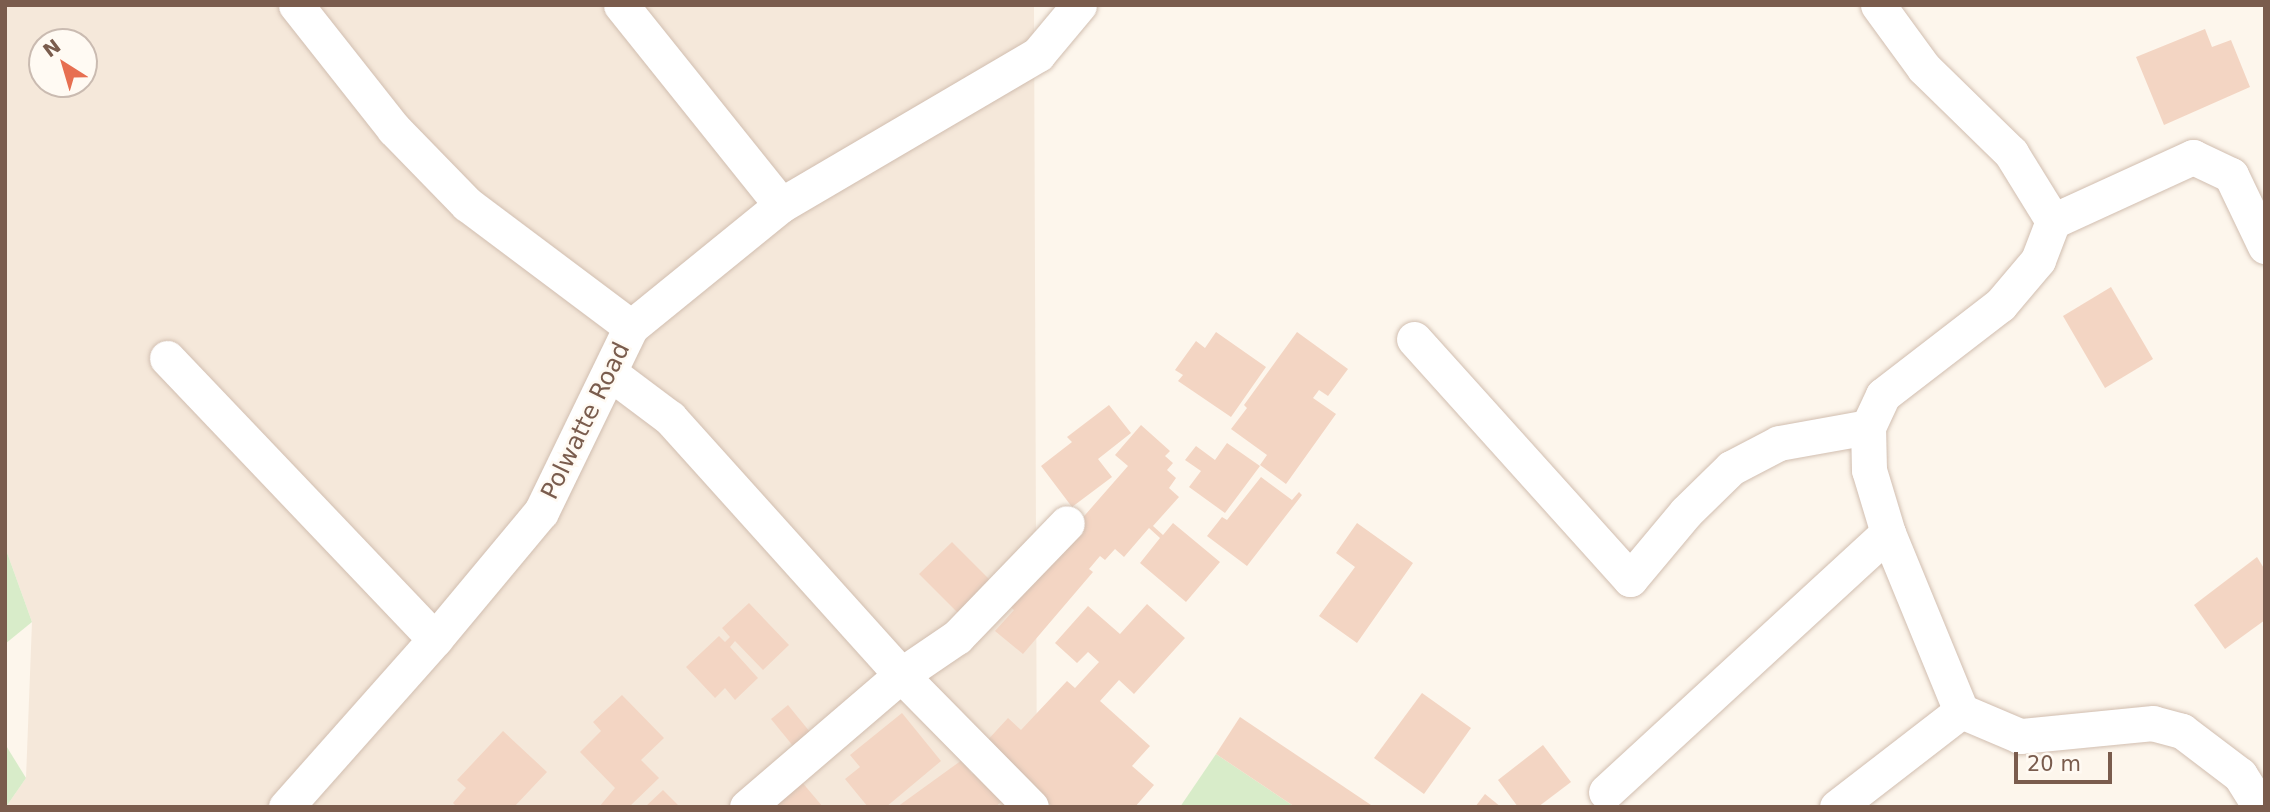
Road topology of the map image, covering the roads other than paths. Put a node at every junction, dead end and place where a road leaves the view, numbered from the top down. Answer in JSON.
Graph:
{"nodes":[{"id":1,"x":296,"y":5,"type":"edge"},
{"id":2,"x":621,"y":5,"type":"edge"},
{"id":3,"x":1079,"y":5,"type":"edge"},
{"id":4,"x":1878,"y":5,"type":"edge"},
{"id":5,"x":781,"y":205,"type":"junction"},
{"id":6,"x":2053,"y":221,"type":"junction"},
{"id":7,"x":2265,"y":246,"type":"edge"},
{"id":8,"x":631,"y":327,"type":"junction"},
{"id":9,"x":1414,"y":339,"type":"dead end"},
{"id":10,"x":167,"y":358,"type":"dead end"},
{"id":11,"x":610,"y":373,"type":"junction"},
{"id":12,"x":1868,"y":427,"type":"junction"},
{"id":13,"x":1068,"y":523,"type":"dead end"},
{"id":14,"x":1888,"y":533,"type":"junction"},
{"id":15,"x":435,"y":639,"type":"junction"},
{"id":16,"x":901,"y":675,"type":"junction"},
{"id":17,"x":1961,"y":711,"type":"junction"},
{"id":18,"x":1606,"y":792,"type":"dead end"},
{"id":19,"x":286,"y":807,"type":"edge"},
{"id":20,"x":747,"y":807,"type":"edge"},
{"id":21,"x":1031,"y":807,"type":"edge"},
{"id":22,"x":1837,"y":807,"type":"edge"},
{"id":23,"x":2260,"y":807,"type":"edge"}],
"edges":[{"from":1,"to":8,"type":"street"},
{"from":2,"to":5,"type":"street"},
{"from":3,"to":5,"type":"street","name":"Polwatte Road"},
{"from":4,"to":6,"type":"street"},
{"from":5,"to":8,"type":"street","name":"Polwatte Road"},
{"from":6,"to":7,"type":"street"},
{"from":6,"to":12,"type":"street"},
{"from":8,"to":11,"type":"street","name":"Polwatte Road"},
{"from":9,"to":12,"type":"street"},
{"from":10,"to":15,"type":"street"},
{"from":11,"to":15,"type":"street","name":"Polwatte Road"},
{"from":11,"to":16,"type":"street"},
{"from":12,"to":14,"type":"street"},
{"from":13,"to":16,"type":"street"},
{"from":14,"to":17,"type":"street"},
{"from":14,"to":18,"type":"street"},
{"from":15,"to":19,"type":"street","name":"Polwatte Road"},
{"from":16,"to":20,"type":"street"},
{"from":16,"to":21,"type":"street"},
{"from":17,"to":22,"type":"street"},
{"from":17,"to":23,"type":"street"}]}
